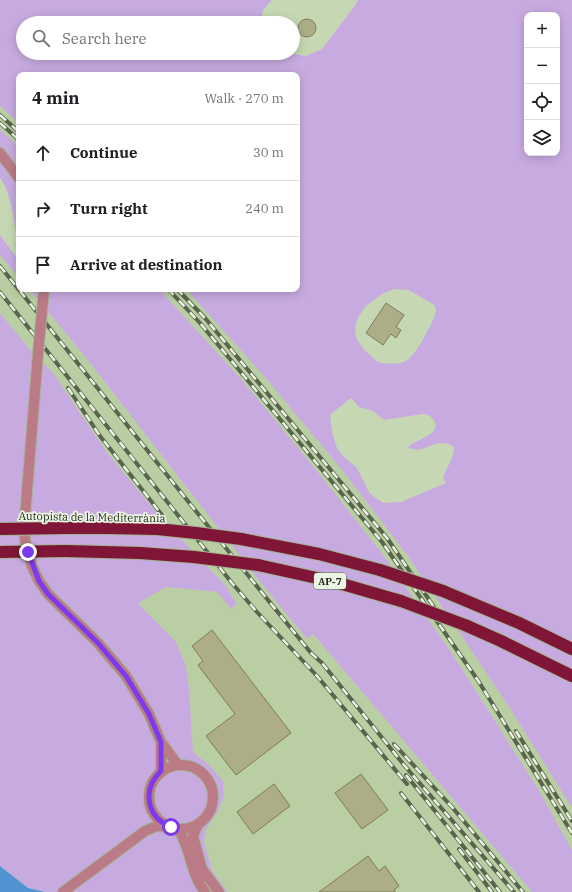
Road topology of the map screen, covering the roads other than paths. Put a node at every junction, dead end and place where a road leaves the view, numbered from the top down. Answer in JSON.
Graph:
{"nodes":[{"id":1,"x":0,"y":153,"type":"edge"},
{"id":2,"x":16,"y":174,"type":"edge"},
{"id":3,"x":44,"y":292,"type":"edge"},
{"id":4,"x":0,"y":529,"type":"edge"},
{"id":5,"x":0,"y":552,"type":"edge"},
{"id":6,"x":572,"y":649,"type":"edge"},
{"id":7,"x":538,"y":658,"type":"junction"},
{"id":8,"x":572,"y":676,"type":"edge"},
{"id":9,"x":572,"y":684,"type":"edge"},
{"id":10,"x":161,"y":742,"type":"junction"},
{"id":11,"x":178,"y":765,"type":"junction"},
{"id":12,"x":161,"y":771,"type":"junction"},
{"id":13,"x":153,"y":812,"type":"junction"},
{"id":14,"x":198,"y":824,"type":"junction"},
{"id":15,"x":175,"y":828,"type":"junction"},
{"id":16,"x":145,"y":831,"type":"junction"},
{"id":17,"x":63,"y":892,"type":"edge"},
{"id":18,"x":205,"y":892,"type":"edge"},
{"id":19,"x":219,"y":892,"type":"edge"}],
"edges":[{"from":1,"to":2,"type":"street"},
{"from":3,"to":10,"type":"street","bridge":true},
{"from":4,"to":6,"type":"highway","name":"Autopista de la Mediterrània","number":"AP-7","bridge":true},
{"from":5,"to":7,"type":"highway","number":"AP-7","bridge":true},
{"from":7,"to":8,"type":"highway","number":"AP-7"},
{"from":7,"to":9,"type":"highway"},
{"from":10,"to":11,"type":"street"},
{"from":10,"to":12,"type":"street"},
{"from":11,"to":12,"type":"street"},
{"from":11,"to":14,"type":"street"},
{"from":12,"to":13,"type":"street"},
{"from":13,"to":15,"type":"street"},
{"from":13,"to":16,"type":"street"},
{"from":14,"to":15,"type":"street"},
{"from":14,"to":19,"type":"street"},
{"from":15,"to":16,"type":"street"},
{"from":15,"to":18,"type":"street"},
{"from":16,"to":17,"type":"street"}]}
